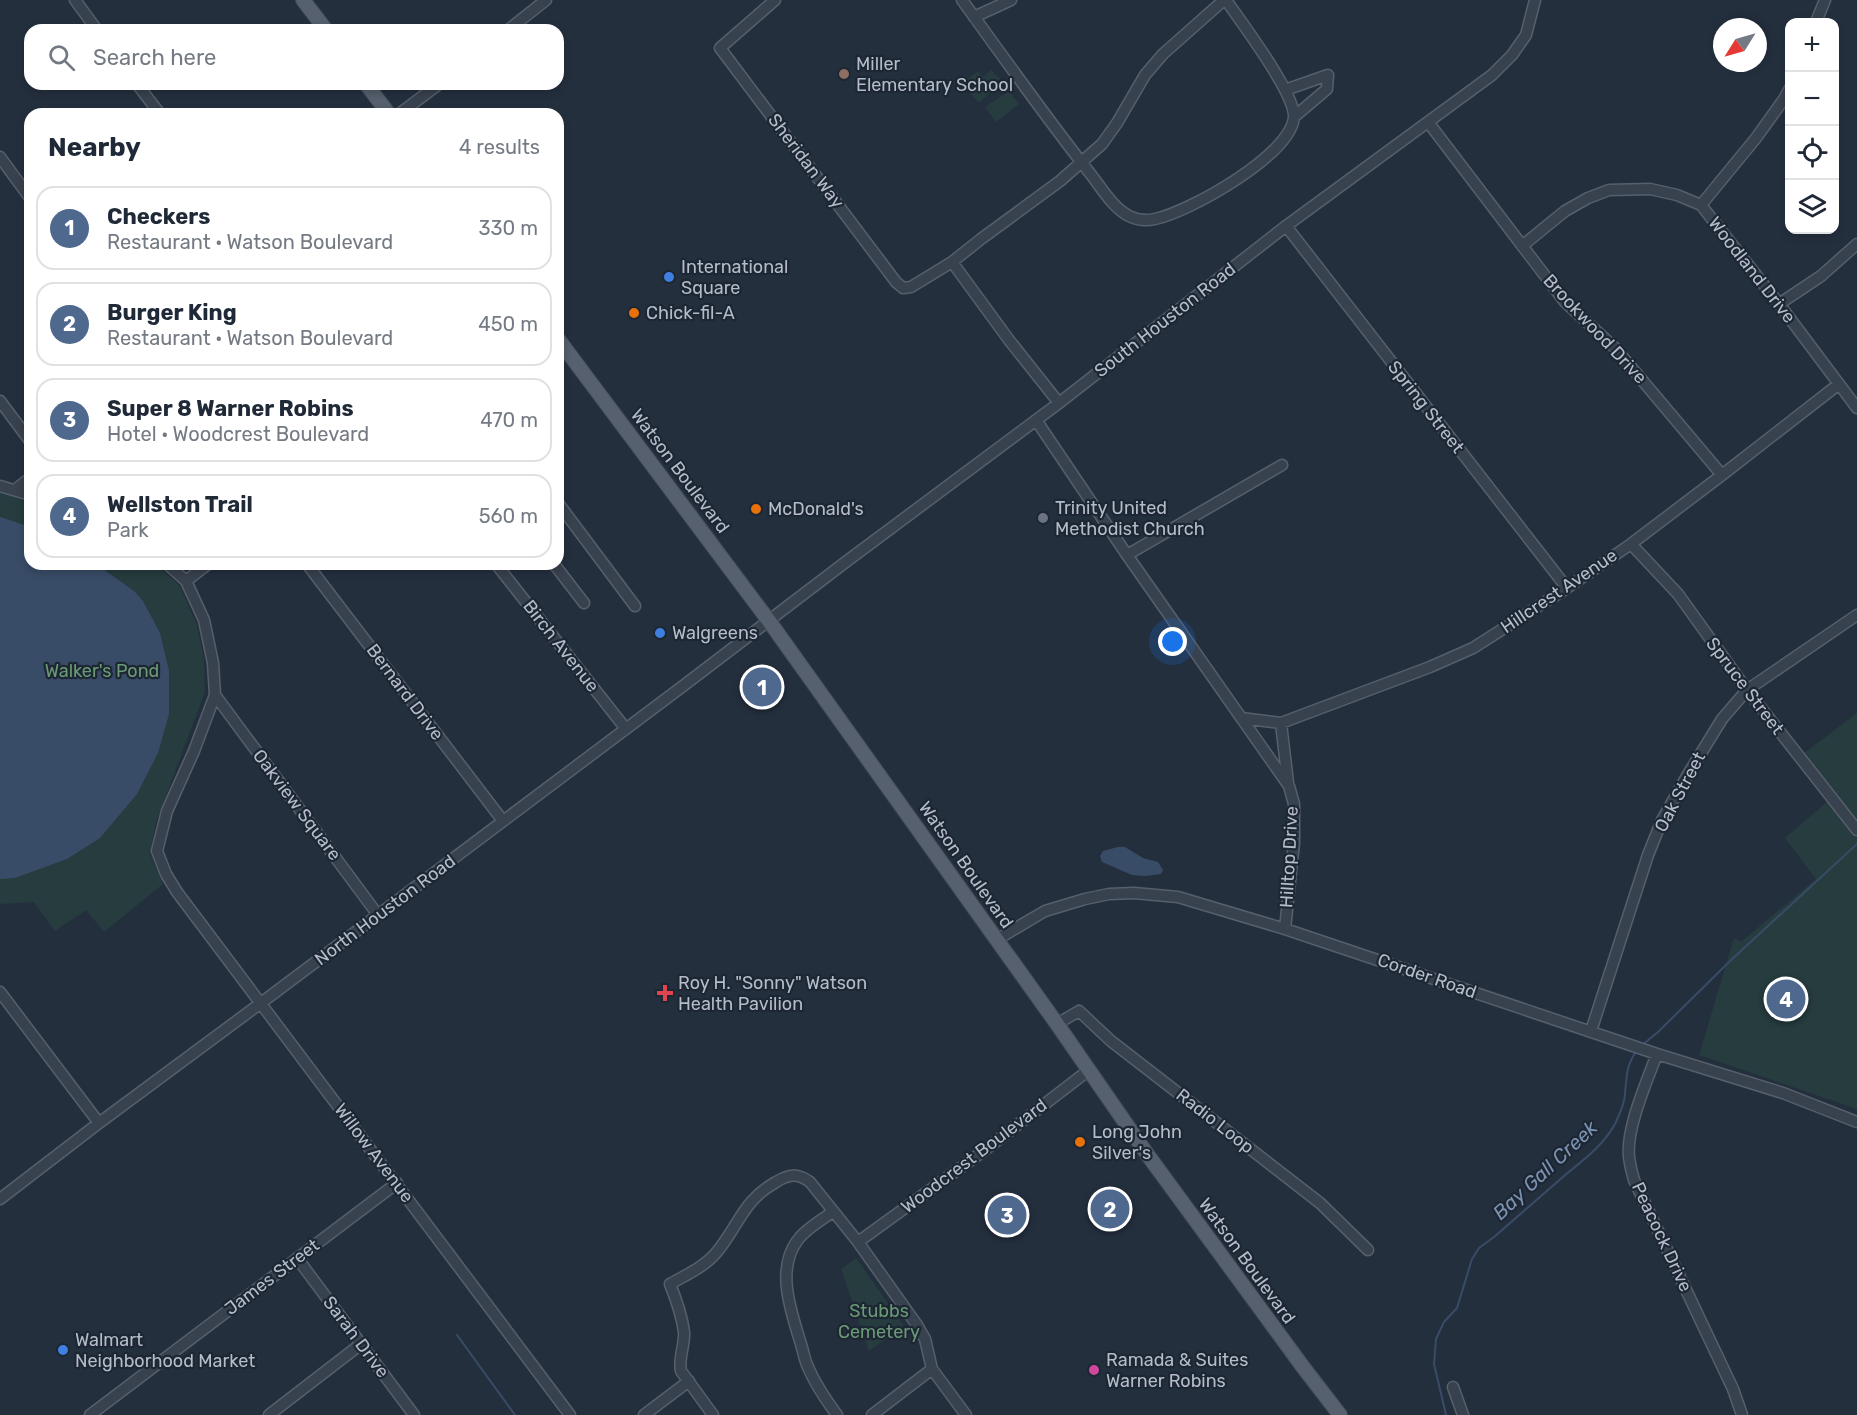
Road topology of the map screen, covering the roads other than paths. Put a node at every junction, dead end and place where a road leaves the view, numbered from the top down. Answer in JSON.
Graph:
{"nodes":[{"id":1,"x":75,"y":0,"type":"edge"},
{"id":2,"x":303,"y":0,"type":"edge"},
{"id":3,"x":546,"y":0,"type":"edge"},
{"id":4,"x":775,"y":0,"type":"edge"},
{"id":5,"x":962,"y":0,"type":"edge"},
{"id":6,"x":1011,"y":0,"type":"edge"},
{"id":7,"x":1225,"y":0,"type":"edge"},
{"id":8,"x":1535,"y":0,"type":"edge"},
{"id":9,"x":1825,"y":0,"type":"edge"},
{"id":10,"x":974,"y":17,"type":"junction"},
{"id":11,"x":1818,"y":18,"type":"edge"},
{"id":12,"x":93,"y":24,"type":"edge"},
{"id":13,"x":321,"y":24,"type":"edge"},
{"id":14,"x":516,"y":24,"type":"edge"},
{"id":15,"x":142,"y":90,"type":"edge"},
{"id":16,"x":371,"y":90,"type":"edge"},
{"id":17,"x":431,"y":90,"type":"edge"},
{"id":18,"x":1285,"y":90,"type":"junction"},
{"id":19,"x":1785,"y":97,"type":"edge"},
{"id":20,"x":155,"y":108,"type":"edge"},
{"id":21,"x":384,"y":108,"type":"edge"},
{"id":22,"x":407,"y":108,"type":"edge"},
{"id":23,"x":1294,"y":117,"type":"junction"},
{"id":24,"x":1428,"y":122,"type":"junction"},
{"id":25,"x":0,"y":157,"type":"edge"},
{"id":26,"x":1082,"y":162,"type":"junction"},
{"id":27,"x":24,"y":190,"type":"edge"},
{"id":28,"x":1701,"y":206,"type":"junction"},
{"id":29,"x":1286,"y":226,"type":"junction"},
{"id":30,"x":1857,"y":243,"type":"edge"},
{"id":31,"x":1522,"y":246,"type":"junction"},
{"id":32,"x":952,"y":262,"type":"junction"},
{"id":33,"x":1779,"y":304,"type":"junction"},
{"id":34,"x":564,"y":347,"type":"edge"},
{"id":35,"x":1839,"y":384,"type":"junction"},
{"id":36,"x":0,"y":401,"type":"edge"},
{"id":37,"x":1059,"y":403,"type":"junction"},
{"id":38,"x":1857,"y":408,"type":"edge"},
{"id":39,"x":1036,"y":420,"type":"junction"},
{"id":40,"x":24,"y":433,"type":"edge"},
{"id":41,"x":1282,"y":465,"type":"dead end"},
{"id":42,"x":1722,"y":475,"type":"junction"},
{"id":43,"x":24,"y":483,"type":"edge"},
{"id":44,"x":0,"y":486,"type":"edge"},
{"id":45,"x":16,"y":489,"type":"junction"},
{"id":46,"x":24,"y":492,"type":"edge"},
{"id":47,"x":564,"y":510,"type":"edge"},
{"id":48,"x":1631,"y":543,"type":"junction"},
{"id":49,"x":1127,"y":555,"type":"junction"},
{"id":50,"x":174,"y":570,"type":"edge"},
{"id":51,"x":200,"y":570,"type":"edge"},
{"id":52,"x":312,"y":570,"type":"edge"},
{"id":53,"x":501,"y":570,"type":"edge"},
{"id":54,"x":559,"y":570,"type":"edge"},
{"id":55,"x":186,"y":581,"type":"junction"},
{"id":56,"x":1567,"y":588,"type":"junction"},
{"id":57,"x":584,"y":603,"type":"dead end"},
{"id":58,"x":635,"y":606,"type":"dead end"},
{"id":59,"x":1857,"y":615,"type":"edge"},
{"id":60,"x":769,"y":621,"type":"junction"},
{"id":61,"x":1747,"y":690,"type":"junction"},
{"id":62,"x":215,"y":695,"type":"junction"},
{"id":63,"x":1241,"y":718,"type":"junction"},
{"id":64,"x":1281,"y":723,"type":"junction"},
{"id":65,"x":626,"y":729,"type":"junction"},
{"id":66,"x":1289,"y":786,"type":"junction"},
{"id":67,"x":503,"y":821,"type":"junction"},
{"id":68,"x":1857,"y":830,"type":"edge"},
{"id":69,"x":378,"y":915,"type":"junction"},
{"id":70,"x":1285,"y":929,"type":"junction"},
{"id":71,"x":996,"y":940,"type":"junction"},
{"id":72,"x":0,"y":992,"type":"edge"},
{"id":73,"x":261,"y":1004,"type":"junction"},
{"id":74,"x":1057,"y":1024,"type":"junction"},
{"id":75,"x":1591,"y":1031,"type":"junction"},
{"id":76,"x":1657,"y":1054,"type":"junction"},
{"id":77,"x":1089,"y":1070,"type":"junction"},
{"id":78,"x":99,"y":1122,"type":"junction"},
{"id":79,"x":1857,"y":1122,"type":"edge"},
{"id":80,"x":397,"y":1183,"type":"junction"},
{"id":81,"x":0,"y":1199,"type":"edge"},
{"id":82,"x":832,"y":1212,"type":"junction"},
{"id":83,"x":858,"y":1242,"type":"junction"},
{"id":84,"x":1368,"y":1250,"type":"dead end"},
{"id":85,"x":297,"y":1258,"type":"junction"},
{"id":86,"x":361,"y":1344,"type":"junction"},
{"id":87,"x":932,"y":1369,"type":"junction"},
{"id":88,"x":689,"y":1382,"type":"junction"},
{"id":89,"x":1453,"y":1387,"type":"dead end"},
{"id":90,"x":90,"y":1415,"type":"edge"},
{"id":91,"x":269,"y":1415,"type":"edge"},
{"id":92,"x":414,"y":1415,"type":"edge"},
{"id":93,"x":570,"y":1415,"type":"edge"},
{"id":94,"x":644,"y":1415,"type":"edge"},
{"id":95,"x":713,"y":1415,"type":"edge"},
{"id":96,"x":837,"y":1415,"type":"edge"},
{"id":97,"x":872,"y":1415,"type":"edge"},
{"id":98,"x":966,"y":1415,"type":"edge"},
{"id":99,"x":1340,"y":1415,"type":"edge"},
{"id":100,"x":1463,"y":1415,"type":"edge"},
{"id":101,"x":1742,"y":1415,"type":"edge"}],
"edges":[{"from":1,"to":12,"type":"street"},
{"from":2,"to":13,"type":"main road"},
{"from":3,"to":14,"type":"street"},
{"from":4,"to":32,"type":"street","name":"Sheridan Way"},
{"from":5,"to":10,"type":"street"},
{"from":6,"to":10,"type":"street"},
{"from":7,"to":18,"type":"street"},
{"from":7,"to":26,"type":"street","name":"Sheridan Way"},
{"from":8,"to":24,"type":"street","name":"South Houston Road"},
{"from":9,"to":11,"type":"street"},
{"from":10,"to":26,"type":"street"},
{"from":15,"to":20,"type":"street"},
{"from":16,"to":21,"type":"main road"},
{"from":17,"to":22,"type":"street"},
{"from":18,"to":23,"type":"street"},
{"from":18,"to":23,"type":"street"},
{"from":19,"to":28,"type":"street"},
{"from":23,"to":26,"type":"street"},
{"from":24,"to":29,"type":"street","name":"South Houston Road"},
{"from":24,"to":31,"type":"street","name":"Brookwood Drive"},
{"from":25,"to":27,"type":"street"},
{"from":26,"to":32,"type":"street","name":"Sheridan Way"},
{"from":28,"to":31,"type":"street","name":"Woodland Drive"},
{"from":28,"to":33,"type":"street","name":"Woodland Drive"},
{"from":29,"to":37,"type":"street","name":"South Houston Road"},
{"from":29,"to":56,"type":"street","name":"Spring Street"},
{"from":30,"to":33,"type":"street"},
{"from":31,"to":42,"type":"street","name":"Brookwood Drive"},
{"from":32,"to":37,"type":"street"},
{"from":33,"to":35,"type":"street","name":"Woodland Drive"},
{"from":34,"to":60,"type":"main road","name":"Watson Boulevard"},
{"from":35,"to":38,"type":"street","name":"Woodland Drive"},
{"from":35,"to":42,"type":"street","name":"Hillcrest Avenue"},
{"from":36,"to":40,"type":"street"},
{"from":37,"to":39,"type":"street","name":"South Houston Road"},
{"from":39,"to":49,"type":"street","name":"Hilltop Drive"},
{"from":39,"to":60,"type":"street","name":"South Houston Road"},
{"from":41,"to":49,"type":"street"},
{"from":42,"to":48,"type":"street","name":"Hillcrest Avenue"},
{"from":43,"to":45,"type":"street"},
{"from":44,"to":45,"type":"street"},
{"from":45,"to":46,"type":"street"},
{"from":47,"to":58,"type":"street"},
{"from":48,"to":56,"type":"street","name":"Hillcrest Avenue"},
{"from":48,"to":61,"type":"street","name":"Spruce Street"},
{"from":49,"to":63,"type":"street","name":"Hilltop Drive"},
{"from":50,"to":55,"type":"street"},
{"from":51,"to":55,"type":"street"},
{"from":52,"to":67,"type":"street","name":"Bernard Drive"},
{"from":53,"to":65,"type":"street","name":"Birch Avenue"},
{"from":54,"to":57,"type":"street"},
{"from":55,"to":62,"type":"street"},
{"from":56,"to":64,"type":"street","name":"Hillcrest Avenue"},
{"from":59,"to":61,"type":"street","name":"Oak Street"},
{"from":60,"to":65,"type":"street","name":"North Houston Road"},
{"from":60,"to":71,"type":"main road","name":"Watson Boulevard"},
{"from":61,"to":68,"type":"street","name":"Spruce Street"},
{"from":61,"to":75,"type":"street","name":"Oak Street"},
{"from":62,"to":69,"type":"street","name":"Oakview Square"},
{"from":62,"to":73,"type":"street","name":"Willow Avenue"},
{"from":63,"to":64,"type":"street","name":"Hillcrest Avenue"},
{"from":63,"to":66,"type":"street","name":"Hilltop Drive"},
{"from":64,"to":66,"type":"street","name":"Hilltop Drive"},
{"from":65,"to":67,"type":"street","name":"North Houston Road"},
{"from":66,"to":70,"type":"street","name":"Hilltop Drive"},
{"from":67,"to":69,"type":"street","name":"North Houston Road"},
{"from":69,"to":73,"type":"street","name":"North Houston Road"},
{"from":70,"to":71,"type":"street","name":"Corder Road"},
{"from":70,"to":75,"type":"street","name":"Corder Road"},
{"from":71,"to":74,"type":"main road","name":"Watson Boulevard"},
{"from":72,"to":78,"type":"street"},
{"from":73,"to":78,"type":"street","name":"North Houston Road"},
{"from":73,"to":80,"type":"street","name":"Willow Avenue"},
{"from":74,"to":77,"type":"main road","name":"Watson Boulevard"},
{"from":74,"to":84,"type":"street","name":"Radio Loop"},
{"from":75,"to":76,"type":"street","name":"Corder Road"},
{"from":76,"to":79,"type":"street","name":"Corder Road"},
{"from":76,"to":101,"type":"street","name":"Peacock Drive"},
{"from":77,"to":83,"type":"street","name":"Woodcrest Boulevard"},
{"from":77,"to":99,"type":"main road","name":"Watson Boulevard"},
{"from":78,"to":81,"type":"street","name":"North Houston Road"},
{"from":80,"to":85,"type":"street","name":"James Street"},
{"from":80,"to":93,"type":"street","name":"Willow Avenue"},
{"from":82,"to":83,"type":"street"},
{"from":82,"to":88,"type":"street"},
{"from":82,"to":96,"type":"street"},
{"from":83,"to":87,"type":"street"},
{"from":85,"to":86,"type":"street","name":"Sarah Drive"},
{"from":85,"to":90,"type":"street","name":"James Street"},
{"from":86,"to":91,"type":"street"},
{"from":86,"to":92,"type":"street","name":"Sarah Drive"},
{"from":87,"to":97,"type":"street"},
{"from":87,"to":98,"type":"street"},
{"from":88,"to":94,"type":"street"},
{"from":88,"to":95,"type":"street"},
{"from":89,"to":100,"type":"street"}]}
